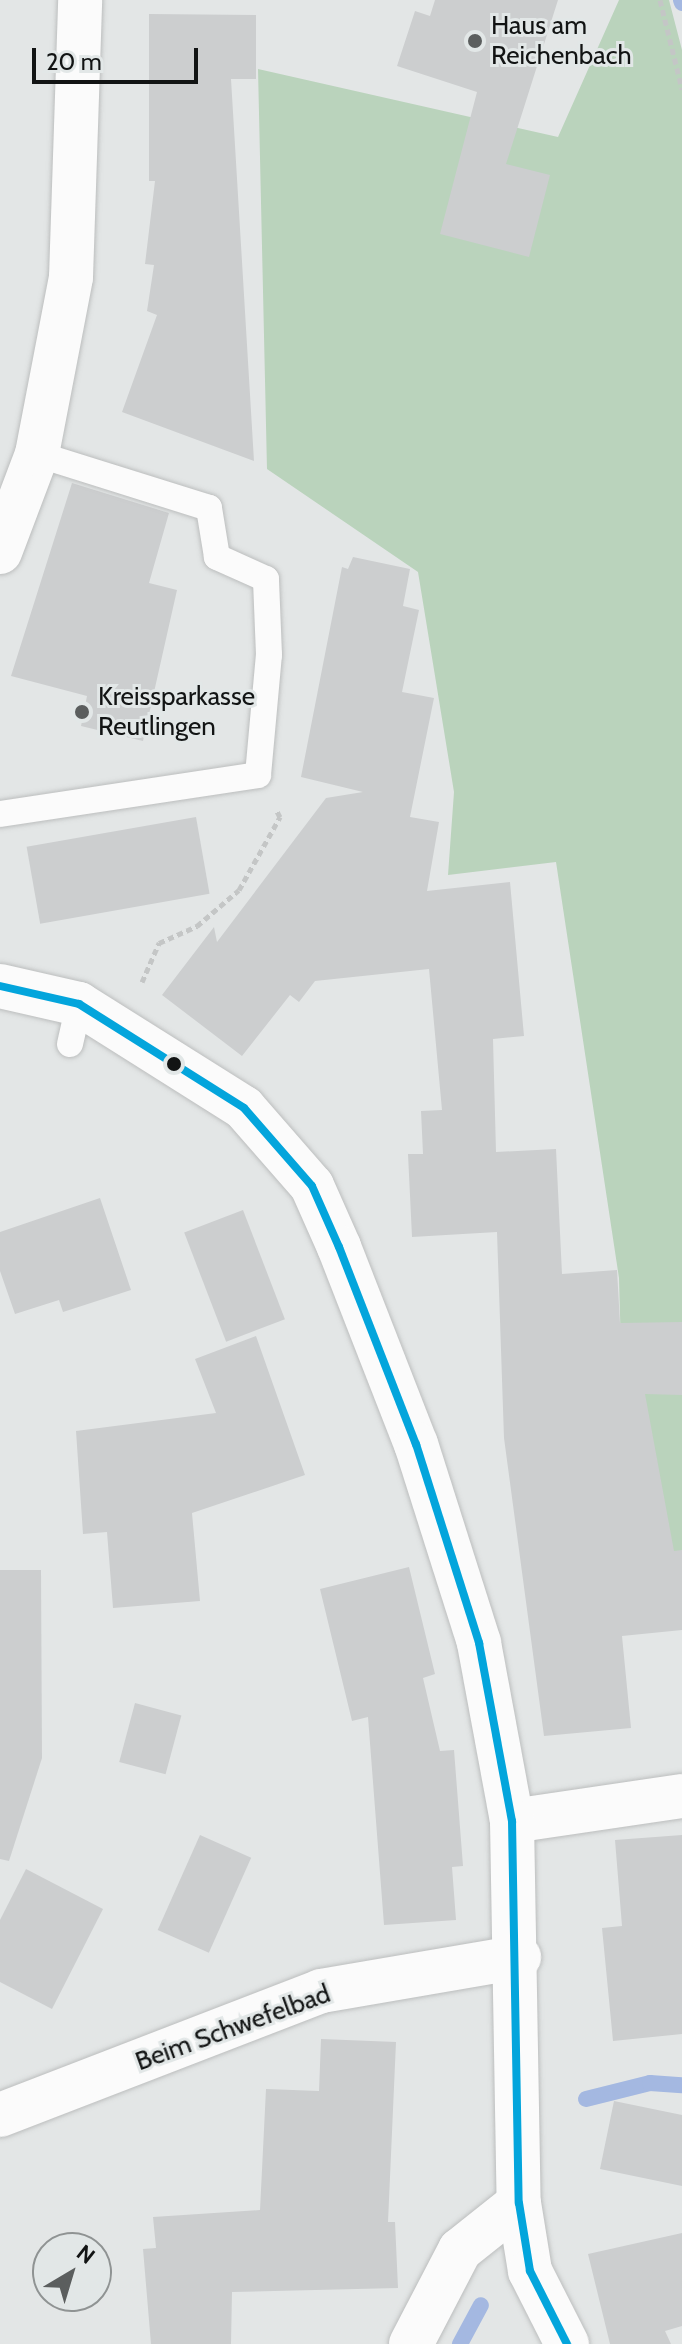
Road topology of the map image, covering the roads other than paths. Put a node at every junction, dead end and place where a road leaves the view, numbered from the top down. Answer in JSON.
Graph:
{"nodes":[{"id":1,"x":80,"y":0,"type":"edge"},
{"id":2,"x":37,"y":454,"type":"junction"},
{"id":3,"x":0,"y":552,"type":"edge"},
{"id":4,"x":0,"y":814,"type":"edge"},
{"id":5,"x":0,"y":986,"type":"edge"},
{"id":6,"x":682,"y":1796,"type":"edge"},
{"id":7,"x":512,"y":1821,"type":"junction"},
{"id":8,"x":519,"y":1957,"type":"junction"},
{"id":9,"x":0,"y":2115,"type":"edge"},
{"id":10,"x":519,"y":2203,"type":"junction"},
{"id":11,"x":411,"y":2344,"type":"edge"},
{"id":12,"x":567,"y":2344,"type":"edge"}],
"edges":[{"from":1,"to":2,"type":"street"},
{"from":2,"to":3,"type":"street"},
{"from":2,"to":4,"type":"lane"},
{"from":5,"to":7,"type":"street"},
{"from":6,"to":7,"type":"street"},
{"from":7,"to":8,"type":"street"},
{"from":8,"to":9,"type":"street","name":"Beim Schwefelbad"},
{"from":8,"to":10,"type":"street"},
{"from":10,"to":11,"type":"street"},
{"from":10,"to":12,"type":"street"}]}
